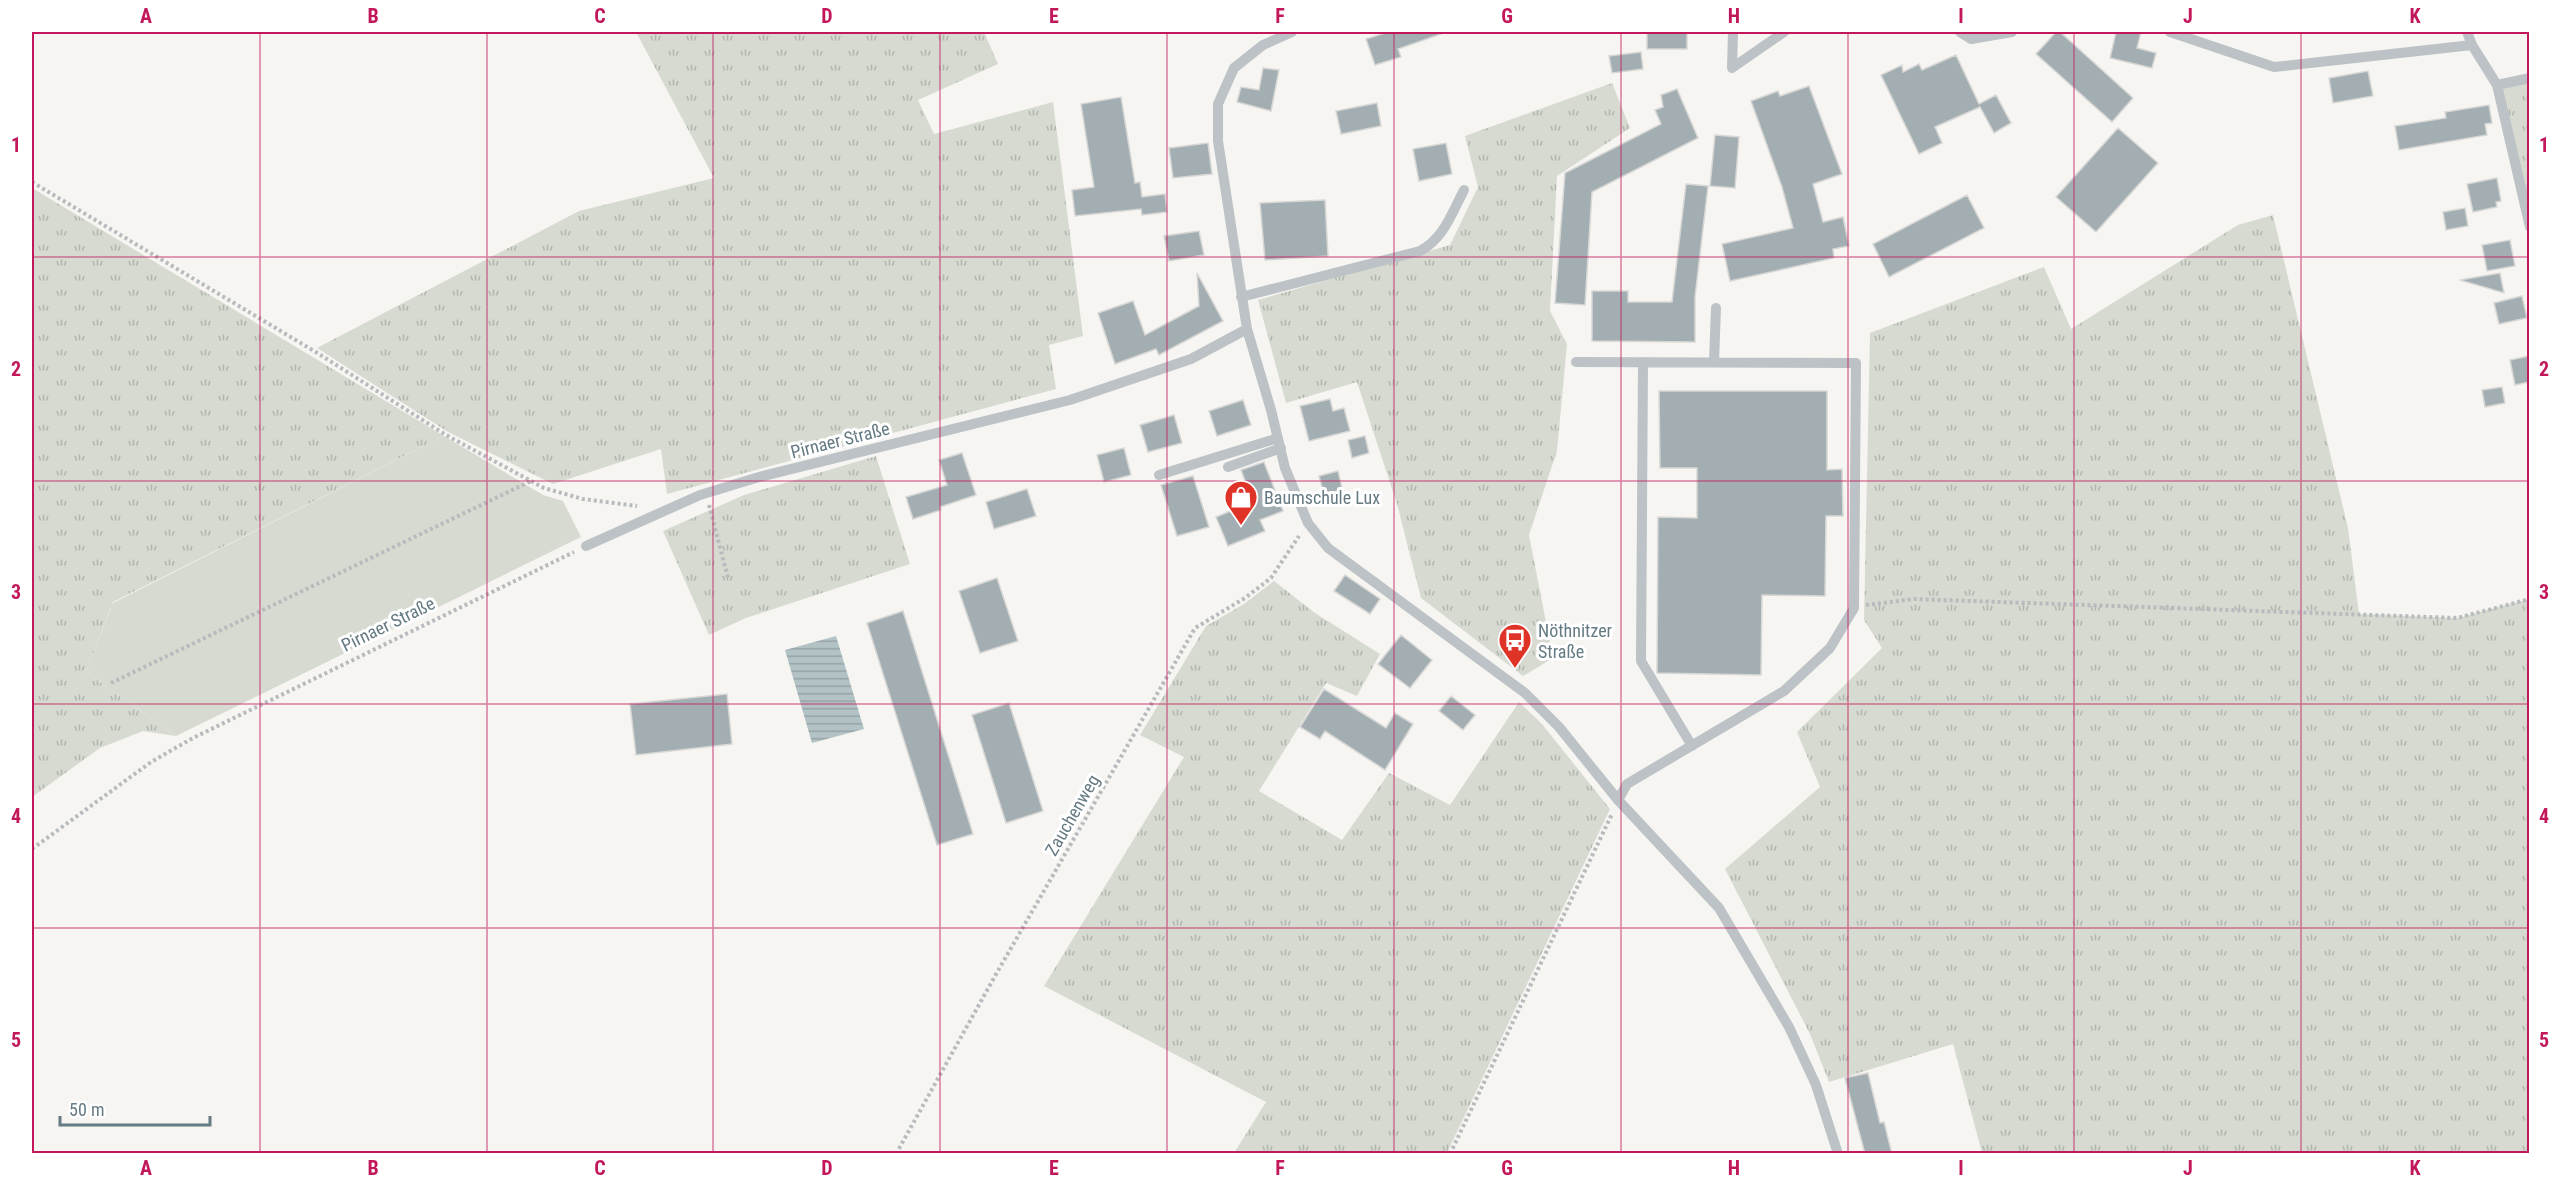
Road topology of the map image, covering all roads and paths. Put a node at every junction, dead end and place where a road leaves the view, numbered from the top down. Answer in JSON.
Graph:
{"nodes":[{"id":1,"x":1292,"y":32,"type":"edge"},
{"id":2,"x":1733,"y":32,"type":"edge"},
{"id":3,"x":1784,"y":32,"type":"edge"},
{"id":4,"x":1960,"y":32,"type":"edge"},
{"id":5,"x":2012,"y":32,"type":"edge"},
{"id":6,"x":2170,"y":32,"type":"edge"},
{"id":7,"x":2466,"y":32,"type":"edge"},
{"id":8,"x":2472,"y":45,"type":"junction"},
{"id":9,"x":2529,"y":78,"type":"edge"},
{"id":10,"x":2497,"y":86,"type":"junction"},
{"id":11,"x":32,"y":182,"type":"edge"},
{"id":12,"x":1464,"y":190,"type":"dead end"},
{"id":13,"x":2529,"y":227,"type":"edge"},
{"id":14,"x":1241,"y":297,"type":"junction"},
{"id":15,"x":1716,"y":308,"type":"dead end"},
{"id":16,"x":1247,"y":329,"type":"junction"},
{"id":17,"x":1576,"y":362,"type":"dead end"},
{"id":18,"x":1643,"y":362,"type":"junction"},
{"id":19,"x":1714,"y":362,"type":"junction"},
{"id":20,"x":1280,"y":443,"type":"junction"},
{"id":21,"x":1228,"y":467,"type":"dead end"},
{"id":22,"x":1159,"y":475,"type":"dead end"},
{"id":23,"x":531,"y":481,"type":"junction"},
{"id":24,"x":706,"y":493,"type":"junction"},
{"id":25,"x":665,"y":510,"type":"junction"},
{"id":26,"x":1308,"y":524,"type":"junction"},
{"id":27,"x":586,"y":546,"type":"joint"},
{"id":28,"x":728,"y":578,"type":"dead end"},
{"id":29,"x":2529,"y":599,"type":"edge"},
{"id":30,"x":1854,"y":608,"type":"junction"},
{"id":31,"x":111,"y":683,"type":"dead end"},
{"id":32,"x":1692,"y":746,"type":"junction"},
{"id":33,"x":1618,"y":800,"type":"junction"},
{"id":34,"x":32,"y":849,"type":"edge"},
{"id":35,"x":896,"y":1154,"type":"edge"},
{"id":36,"x":1450,"y":1154,"type":"edge"},
{"id":37,"x":1838,"y":1154,"type":"edge"}],
"edges":[{"from":1,"to":14,"type":"street"},
{"from":2,"to":3,"type":"street"},
{"from":4,"to":5,"type":"street"},
{"from":6,"to":8,"type":"street"},
{"from":7,"to":8,"type":"street"},
{"from":8,"to":10,"type":"street"},
{"from":9,"to":10,"type":"street"},
{"from":10,"to":13,"type":"street"},
{"from":11,"to":23,"type":"path"},
{"from":12,"to":14,"type":"street"},
{"from":14,"to":16,"type":"street"},
{"from":15,"to":19,"type":"street"},
{"from":16,"to":20,"type":"street"},
{"from":16,"to":24,"type":"street","name":"Pirnaer Straße"},
{"from":17,"to":18,"type":"street"},
{"from":18,"to":19,"type":"street"},
{"from":18,"to":32,"type":"street"},
{"from":19,"to":30,"type":"street"},
{"from":20,"to":21,"type":"street"},
{"from":20,"to":22,"type":"street"},
{"from":20,"to":26,"type":"street"},
{"from":23,"to":25,"type":"path"},
{"from":23,"to":31,"type":"path"},
{"from":24,"to":25,"type":"street","name":"Pirnaer Straße"},
{"from":24,"to":28,"type":"path"},
{"from":25,"to":27,"type":"street","name":"Pirnaer Straße"},
{"from":26,"to":33,"type":"street"},
{"from":26,"to":35,"type":"path","name":"Zauchenweg"},
{"from":27,"to":34,"type":"path","name":"Pirnaer Straße"},
{"from":29,"to":30,"type":"path"},
{"from":30,"to":32,"type":"street"},
{"from":32,"to":33,"type":"street"},
{"from":33,"to":36,"type":"path"},
{"from":33,"to":37,"type":"street"}]}
